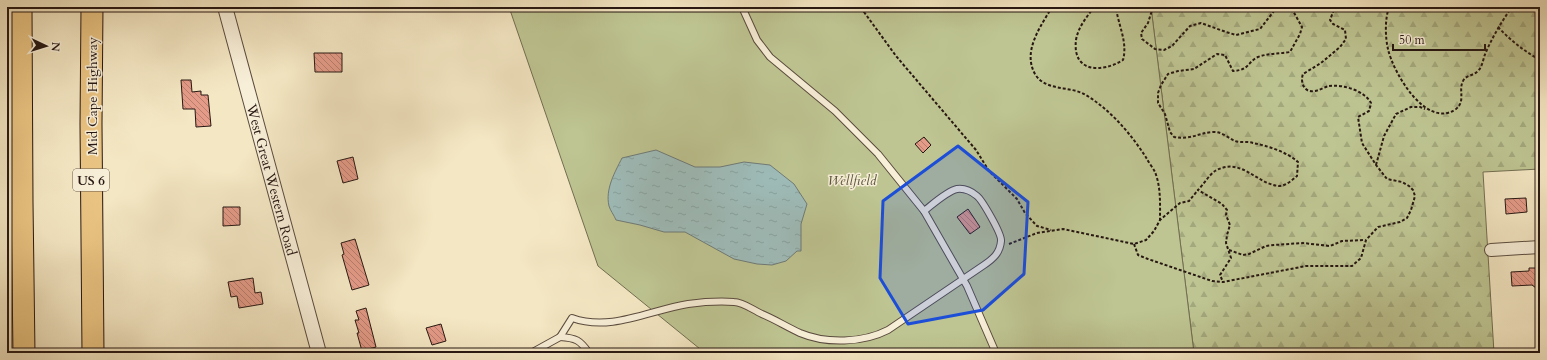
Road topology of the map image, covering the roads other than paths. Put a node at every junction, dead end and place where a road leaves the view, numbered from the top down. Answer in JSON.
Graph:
{"nodes":[{"id":1,"x":21,"y":7,"type":"edge"},
{"id":2,"x":92,"y":7,"type":"edge"},
{"id":3,"x":225,"y":7,"type":"edge"},
{"id":4,"x":742,"y":7,"type":"edge"},
{"id":5,"x":924,"y":211,"type":"junction"},
{"id":6,"x":1540,"y":247,"type":"edge"},
{"id":7,"x":1491,"y":250,"type":"dead end"},
{"id":8,"x":963,"y":280,"type":"junction"},
{"id":9,"x":560,"y":337,"type":"junction"},
{"id":10,"x":24,"y":353,"type":"edge"},
{"id":11,"x":93,"y":353,"type":"edge"},
{"id":12,"x":319,"y":353,"type":"edge"},
{"id":13,"x":530,"y":353,"type":"edge"},
{"id":14,"x":590,"y":353,"type":"edge"},
{"id":15,"x":996,"y":353,"type":"edge"}],
"edges":[{"from":1,"to":10,"type":"highway"},
{"from":2,"to":11,"type":"highway","name":"Mid Cape Highway","number":"US 6"},
{"from":3,"to":12,"type":"street","name":"West Great Western Road"},
{"from":4,"to":5,"type":"lane"},
{"from":5,"to":8,"type":"lane"},
{"from":5,"to":8,"type":"lane"},
{"from":6,"to":7,"type":"street"},
{"from":8,"to":9,"type":"lane"},
{"from":8,"to":15,"type":"lane"},
{"from":9,"to":13,"type":"lane"},
{"from":9,"to":14,"type":"lane"}]}
